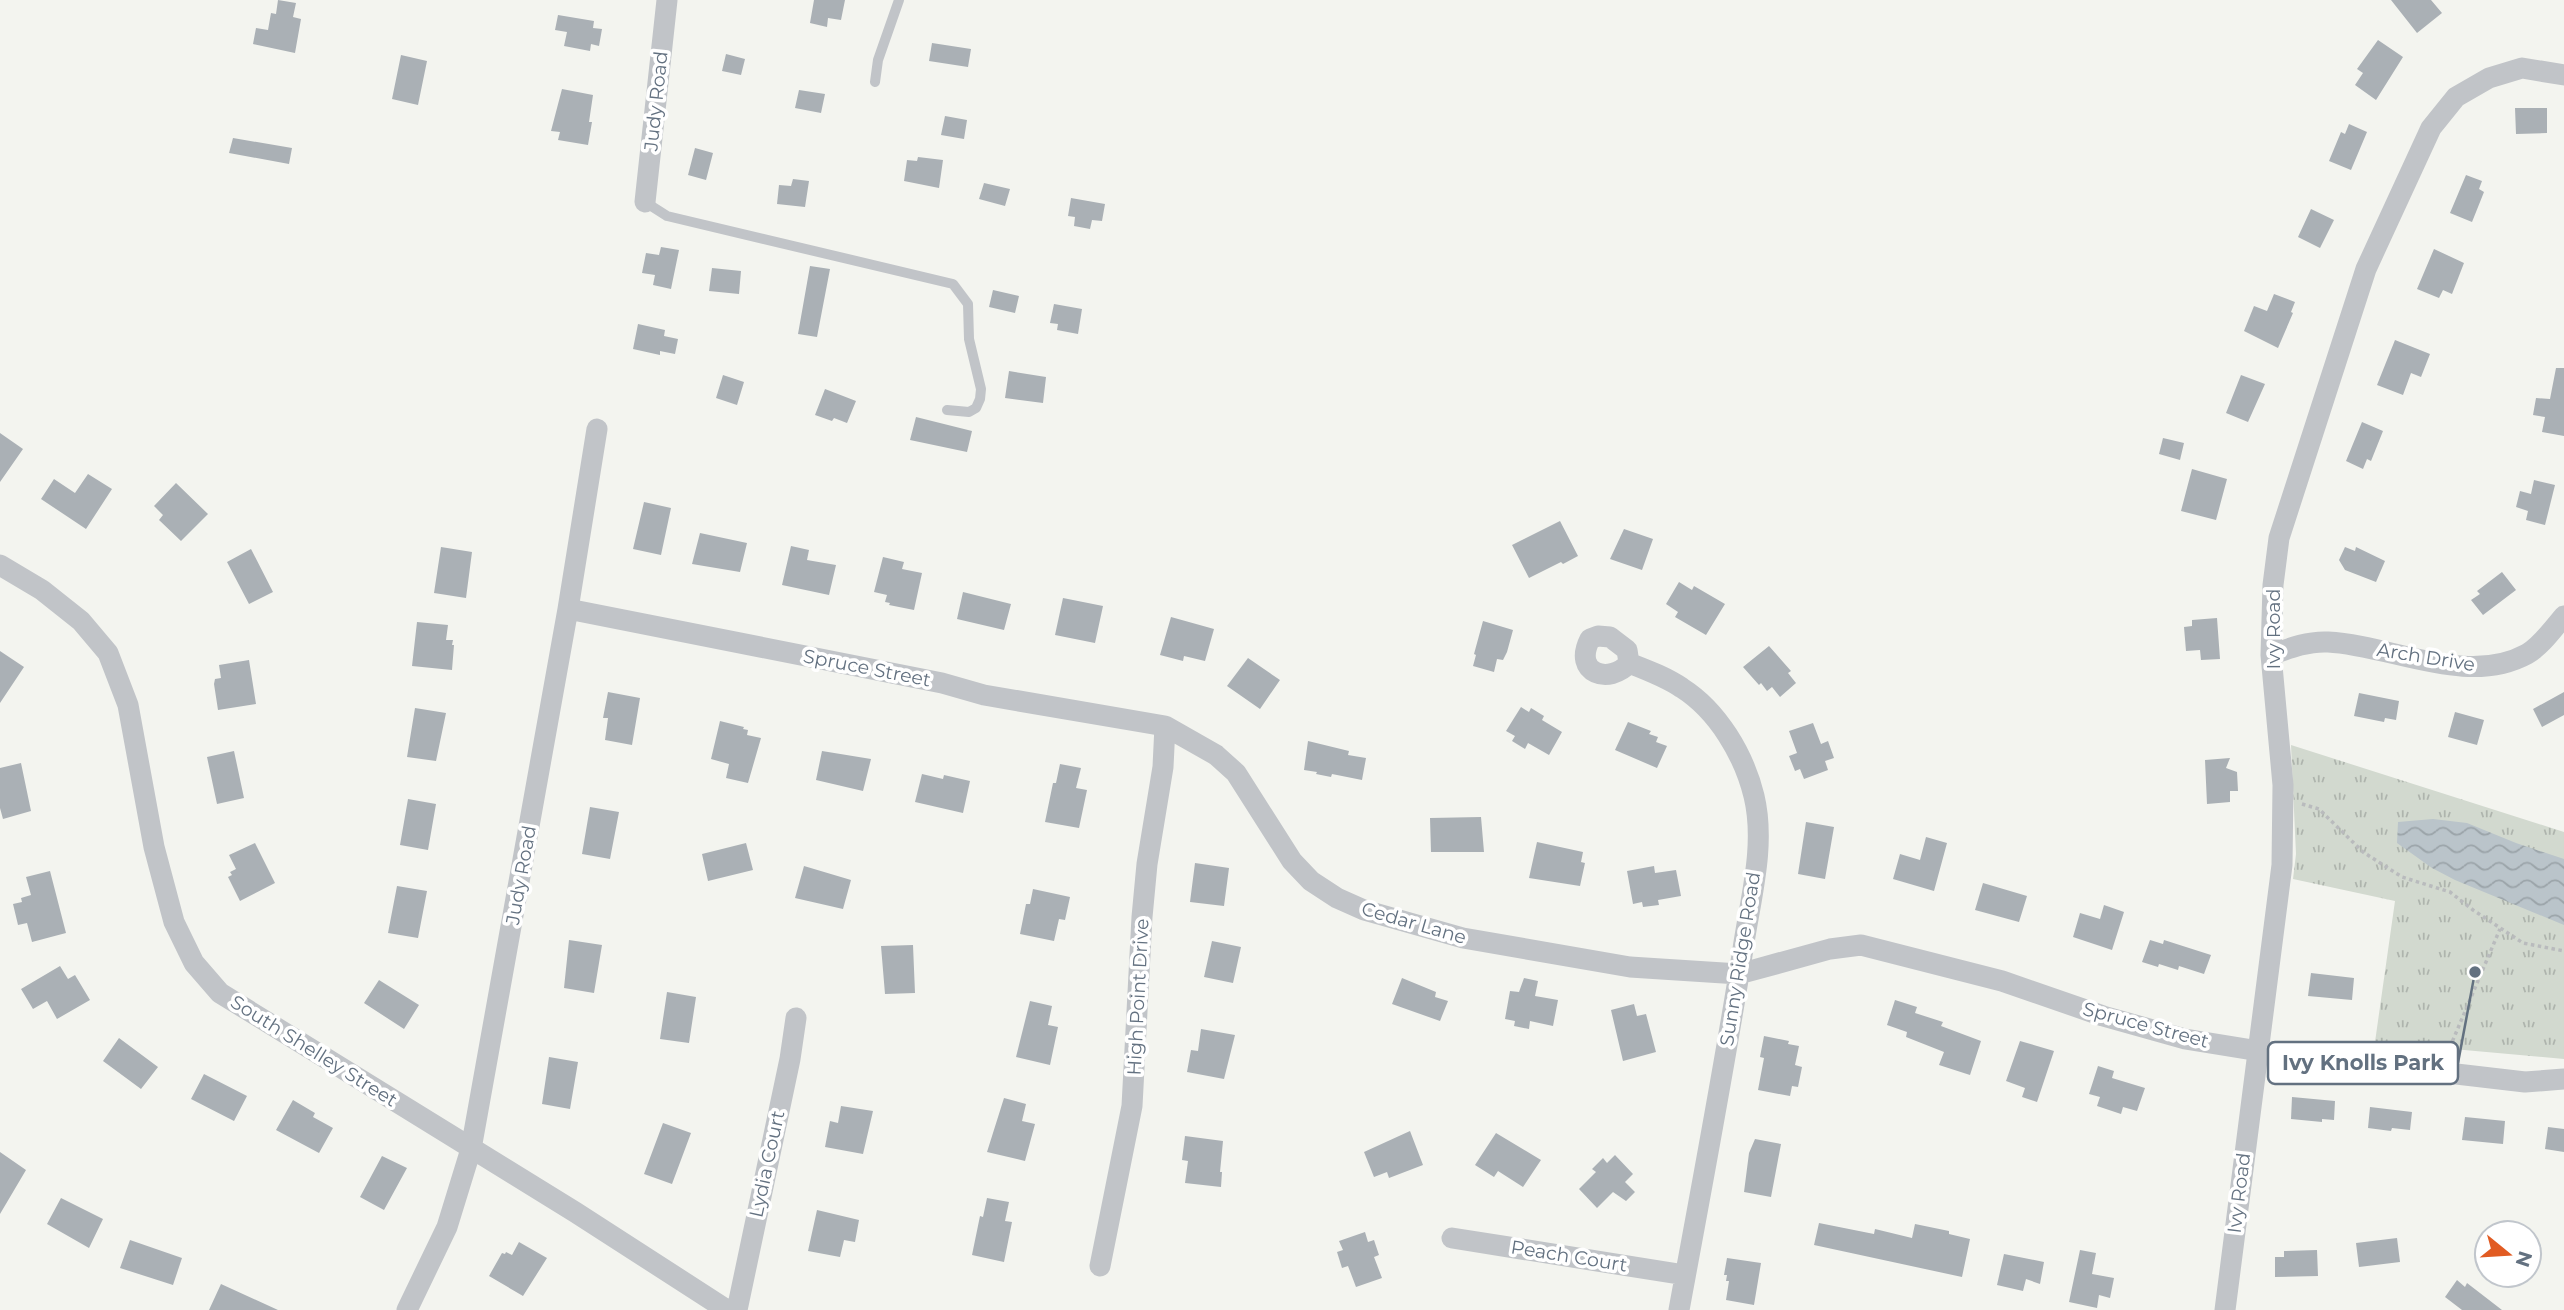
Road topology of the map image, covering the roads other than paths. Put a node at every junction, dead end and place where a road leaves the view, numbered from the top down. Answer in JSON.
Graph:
{"nodes":[{"id":1,"x":667,"y":0,"type":"edge"},
{"id":2,"x":899,"y":0,"type":"edge"},
{"id":3,"x":2564,"y":75,"type":"edge"},
{"id":4,"x":875,"y":82,"type":"dead end"},
{"id":5,"x":645,"y":202,"type":"joint"},
{"id":6,"x":947,"y":411,"type":"dead end"},
{"id":7,"x":597,"y":429,"type":"dead end"},
{"id":8,"x":0,"y":565,"type":"edge"},
{"id":9,"x":568,"y":609,"type":"junction"},
{"id":10,"x":2564,"y":616,"type":"edge"},
{"id":11,"x":2271,"y":655,"type":"junction"},
{"id":12,"x":1629,"y":663,"type":"dead end"},
{"id":13,"x":1165,"y":726,"type":"junction"},
{"id":14,"x":1739,"y":974,"type":"junction"},
{"id":15,"x":796,"y":1018,"type":"dead end"},
{"id":16,"x":2259,"y":1051,"type":"junction"},
{"id":17,"x":2564,"y":1079,"type":"edge"},
{"id":18,"x":471,"y":1149,"type":"junction"},
{"id":19,"x":1452,"y":1237,"type":"dead end"},
{"id":20,"x":1100,"y":1266,"type":"dead end"},
{"id":21,"x":1685,"y":1275,"type":"junction"},
{"id":22,"x":407,"y":1310,"type":"edge"},
{"id":23,"x":727,"y":1310,"type":"edge"},
{"id":24,"x":737,"y":1310,"type":"edge"},
{"id":25,"x":1679,"y":1310,"type":"edge"},
{"id":26,"x":2225,"y":1310,"type":"edge"}],
"edges":[{"from":1,"to":5,"type":"street","name":"Judy Road"},
{"from":2,"to":4,"type":"lane"},
{"from":3,"to":11,"type":"street","name":"Ivy Road"},
{"from":5,"to":6,"type":"lane"},
{"from":7,"to":9,"type":"street","name":"Judy Road"},
{"from":8,"to":18,"type":"street","name":"South Shelley Street"},
{"from":9,"to":13,"type":"street","name":"Spruce Street"},
{"from":9,"to":18,"type":"street","name":"Judy Road"},
{"from":10,"to":11,"type":"street","name":"Arch Drive"},
{"from":11,"to":16,"type":"street","name":"Ivy Road"},
{"from":12,"to":14,"type":"street","name":"Sunny Ridge Road"},
{"from":13,"to":14,"type":"street","name":"Cedar Lane"},
{"from":13,"to":20,"type":"street","name":"High Point Drive"},
{"from":14,"to":16,"type":"street","name":"Spruce Street"},
{"from":14,"to":21,"type":"street","name":"Sunny Ridge Road"},
{"from":15,"to":24,"type":"street","name":"Lydia Court"},
{"from":16,"to":17,"type":"street","name":"Spruce Street"},
{"from":16,"to":26,"type":"street","name":"Ivy Road"},
{"from":18,"to":22,"type":"street","name":"Judy Road"},
{"from":18,"to":23,"type":"street","name":"South Shelley Street"},
{"from":19,"to":21,"type":"street","name":"Peach Court"},
{"from":21,"to":25,"type":"street","name":"Sunny Ridge Road"}]}
